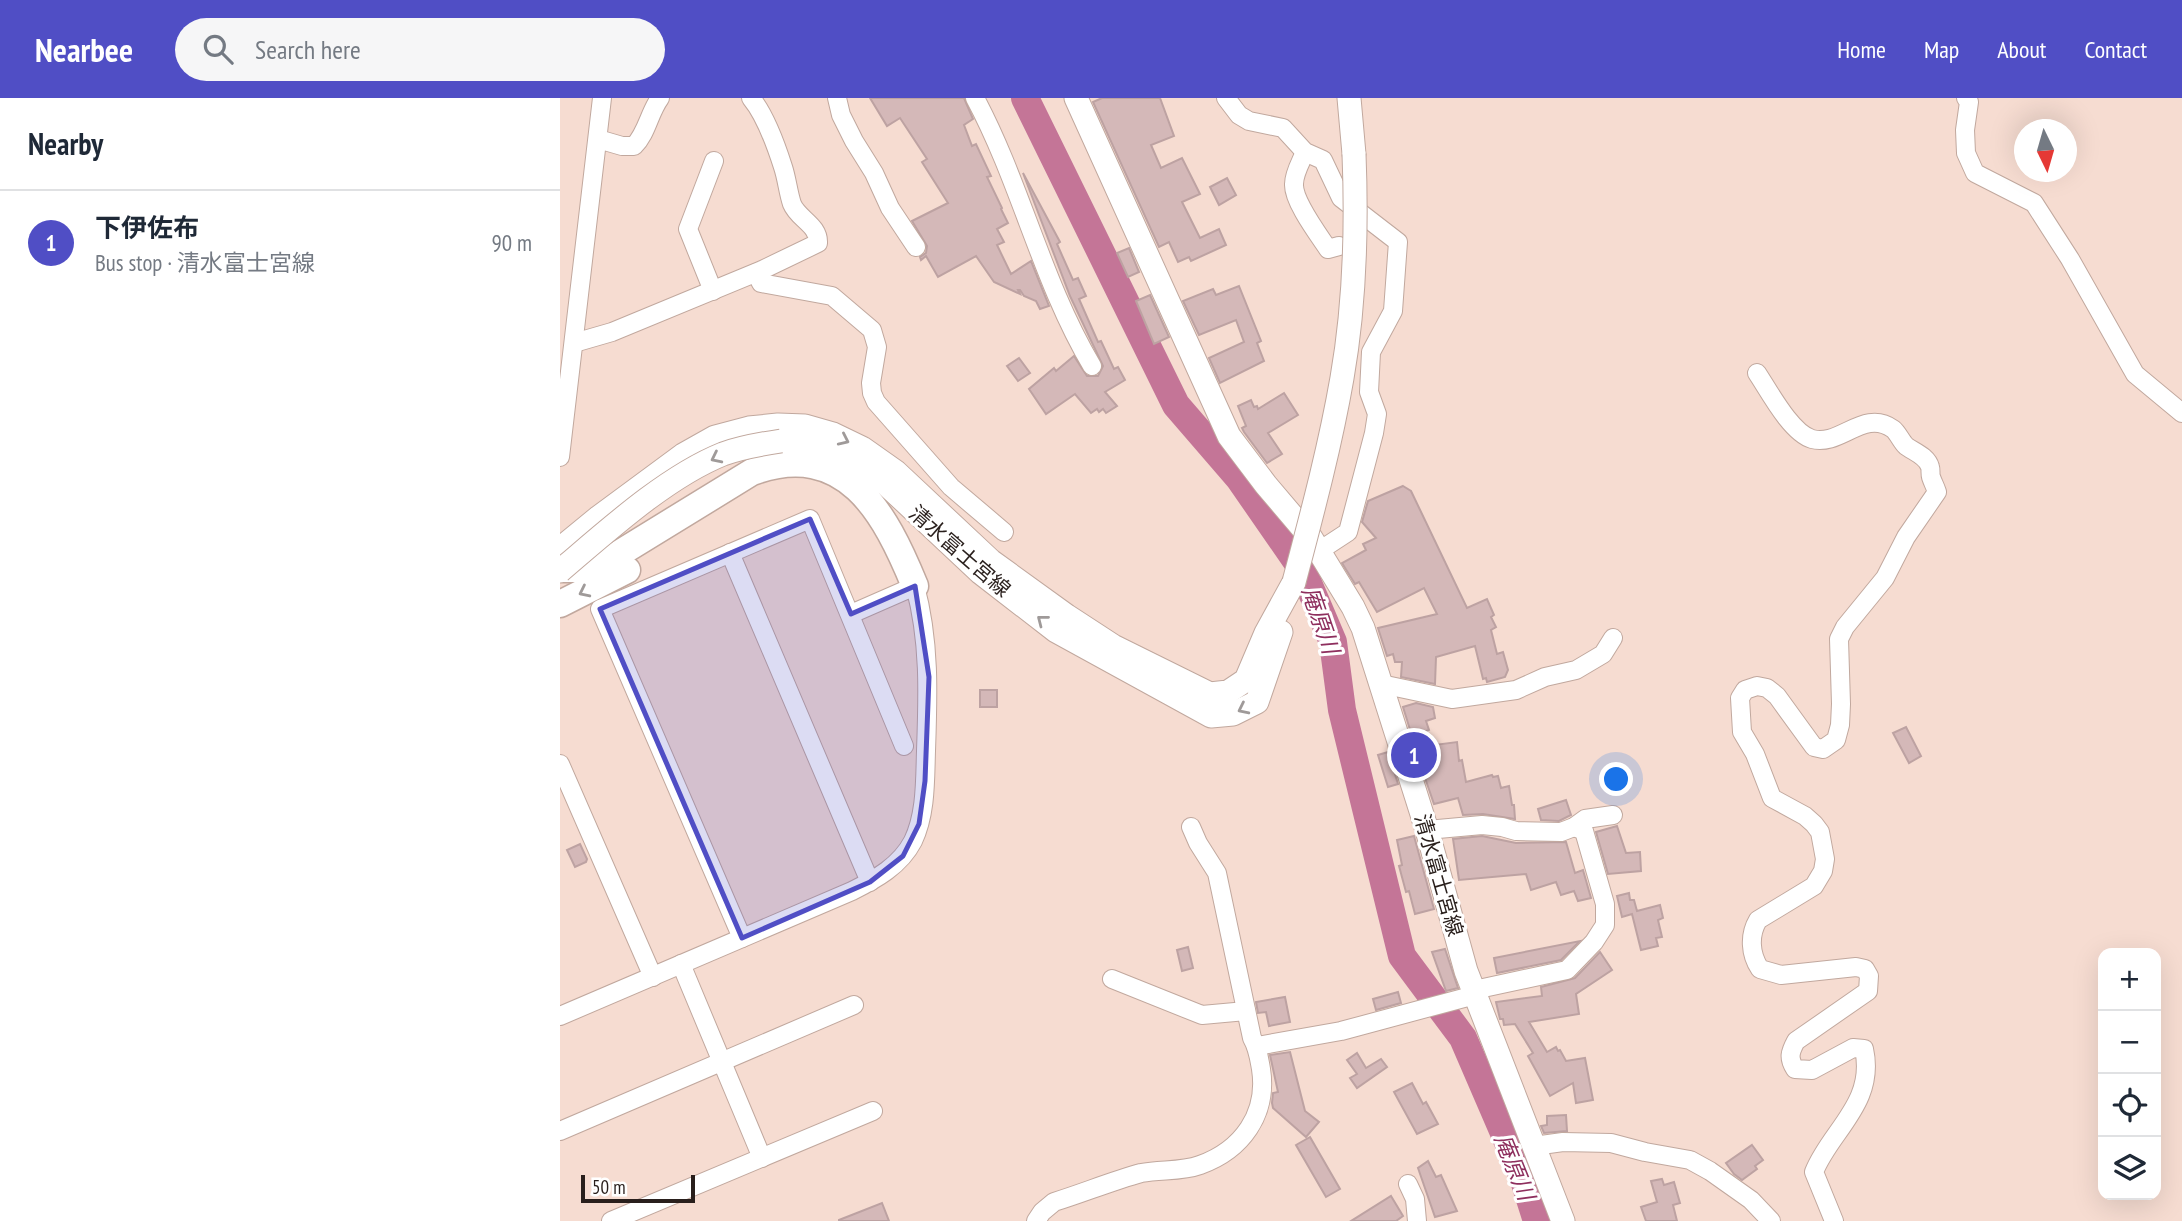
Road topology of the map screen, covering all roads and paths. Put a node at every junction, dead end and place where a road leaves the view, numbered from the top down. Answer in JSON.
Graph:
{"nodes":[{"id":1,"x":602,"y":98,"type":"edge"},
{"id":2,"x":660,"y":98,"type":"edge"},
{"id":3,"x":751,"y":98,"type":"edge"},
{"id":4,"x":837,"y":98,"type":"edge"},
{"id":5,"x":975,"y":98,"type":"edge"},
{"id":6,"x":1076,"y":98,"type":"edge"},
{"id":7,"x":1226,"y":98,"type":"edge"},
{"id":8,"x":1349,"y":98,"type":"edge"},
{"id":9,"x":1966,"y":98,"type":"edge"},
{"id":10,"x":598,"y":139,"type":"junction"},
{"id":11,"x":1305,"y":152,"type":"junction"},
{"id":12,"x":713,"y":161,"type":"dead end"},
{"id":13,"x":1339,"y":246,"type":"dead end"},
{"id":14,"x":916,"y":247,"type":"dead end"},
{"id":15,"x":756,"y":273,"type":"junction"},
{"id":16,"x":713,"y":291,"type":"junction"},
{"id":17,"x":574,"y":343,"type":"junction"},
{"id":18,"x":1092,"y":366,"type":"dead end"},
{"id":19,"x":1757,"y":373,"type":"dead end"},
{"id":20,"x":2182,"y":413,"type":"edge"},
{"id":21,"x":780,"y":433,"type":"junction"},
{"id":22,"x":560,"y":457,"type":"edge"},
{"id":23,"x":1004,"y":532,"type":"dead end"},
{"id":24,"x":560,"y":550,"type":"edge"},
{"id":25,"x":1319,"y":551,"type":"junction"},
{"id":26,"x":730,"y":553,"type":"junction"},
{"id":27,"x":560,"y":570,"type":"edge"},
{"id":28,"x":915,"y":586,"type":"junction"},
{"id":29,"x":560,"y":604,"type":"edge"},
{"id":30,"x":851,"y":614,"type":"junction"},
{"id":31,"x":1613,"y":638,"type":"dead end"},
{"id":32,"x":1381,"y":684,"type":"junction"},
{"id":33,"x":904,"y":746,"type":"dead end"},
{"id":34,"x":560,"y":764,"type":"edge"},
{"id":35,"x":1613,"y":814,"type":"dead end"},
{"id":36,"x":1191,"y":827,"type":"dead end"},
{"id":37,"x":1574,"y":827,"type":"junction"},
{"id":38,"x":1427,"y":830,"type":"junction"},
{"id":39,"x":870,"y":882,"type":"junction"},
{"id":40,"x":742,"y":938,"type":"junction"},
{"id":41,"x":681,"y":964,"type":"junction"},
{"id":42,"x":653,"y":976,"type":"junction"},
{"id":43,"x":1112,"y":979,"type":"dead end"},
{"id":44,"x":1474,"y":993,"type":"junction"},
{"id":45,"x":854,"y":1005,"type":"dead end"},
{"id":46,"x":1246,"y":1011,"type":"junction"},
{"id":47,"x":560,"y":1016,"type":"edge"},
{"id":48,"x":1257,"y":1046,"type":"junction"},
{"id":49,"x":722,"y":1062,"type":"junction"},
{"id":50,"x":873,"y":1111,"type":"dead end"},
{"id":51,"x":560,"y":1131,"type":"edge"},
{"id":52,"x":1534,"y":1146,"type":"junction"},
{"id":53,"x":762,"y":1158,"type":"junction"},
{"id":54,"x":1408,"y":1184,"type":"dead end"},
{"id":55,"x":611,"y":1221,"type":"edge"},
{"id":56,"x":1036,"y":1221,"type":"edge"},
{"id":57,"x":1417,"y":1221,"type":"edge"},
{"id":58,"x":1563,"y":1221,"type":"edge"},
{"id":59,"x":1771,"y":1221,"type":"edge"},
{"id":60,"x":1833,"y":1221,"type":"edge"}],
"edges":[{"from":1,"to":10,"type":"street"},
{"from":2,"to":10,"type":"street"},
{"from":3,"to":15,"type":"street"},
{"from":4,"to":14,"type":"street"},
{"from":5,"to":18,"type":"street"},
{"from":6,"to":25,"type":"main road","name":"清水富士宮線"},
{"from":7,"to":11,"type":"street"},
{"from":8,"to":21,"type":"main road","name":"清水富士宮線","bridge":true},
{"from":9,"to":20,"type":"street"},
{"from":10,"to":17,"type":"street"},
{"from":11,"to":13,"type":"street"},
{"from":11,"to":25,"type":"street"},
{"from":12,"to":16,"type":"street"},
{"from":15,"to":16,"type":"street"},
{"from":15,"to":23,"type":"street"},
{"from":16,"to":17,"type":"street"},
{"from":17,"to":22,"type":"street"},
{"from":19,"to":60,"type":"street"},
{"from":21,"to":24,"type":"main road","name":"清水富士宮線"},
{"from":21,"to":27,"type":"main road","name":"清水富士宮線","one_way":true,"bridge":true},
{"from":25,"to":32,"type":"main road","name":"清水富士宮線"},
{"from":26,"to":30,"type":"street"},
{"from":26,"to":39,"type":"street"},
{"from":26,"to":40,"type":"street"},
{"from":27,"to":28,"type":"highway"},
{"from":28,"to":29,"type":"highway","one_way":true},
{"from":28,"to":30,"type":"street"},
{"from":28,"to":39,"type":"street"},
{"from":30,"to":33,"type":"street"},
{"from":31,"to":32,"type":"street"},
{"from":32,"to":38,"type":"main road","name":"清水富士宮線"},
{"from":34,"to":42,"type":"street"},
{"from":35,"to":37,"type":"street"},
{"from":36,"to":46,"type":"street"},
{"from":37,"to":38,"type":"street"},
{"from":37,"to":44,"type":"street"},
{"from":38,"to":44,"type":"main road","name":"清水富士宮線"},
{"from":39,"to":40,"type":"street"},
{"from":40,"to":41,"type":"street"},
{"from":41,"to":42,"type":"street"},
{"from":41,"to":49,"type":"street"},
{"from":42,"to":47,"type":"street"},
{"from":43,"to":46,"type":"street"},
{"from":44,"to":48,"type":"street"},
{"from":44,"to":52,"type":"main road","name":"清水富士宮線"},
{"from":45,"to":49,"type":"street"},
{"from":46,"to":48,"type":"street"},
{"from":48,"to":56,"type":"street"},
{"from":49,"to":51,"type":"street"},
{"from":49,"to":53,"type":"street"},
{"from":50,"to":53,"type":"street"},
{"from":52,"to":58,"type":"main road","name":"清水富士宮線"},
{"from":52,"to":59,"type":"street"},
{"from":53,"to":55,"type":"street"},
{"from":54,"to":57,"type":"street"}]}
